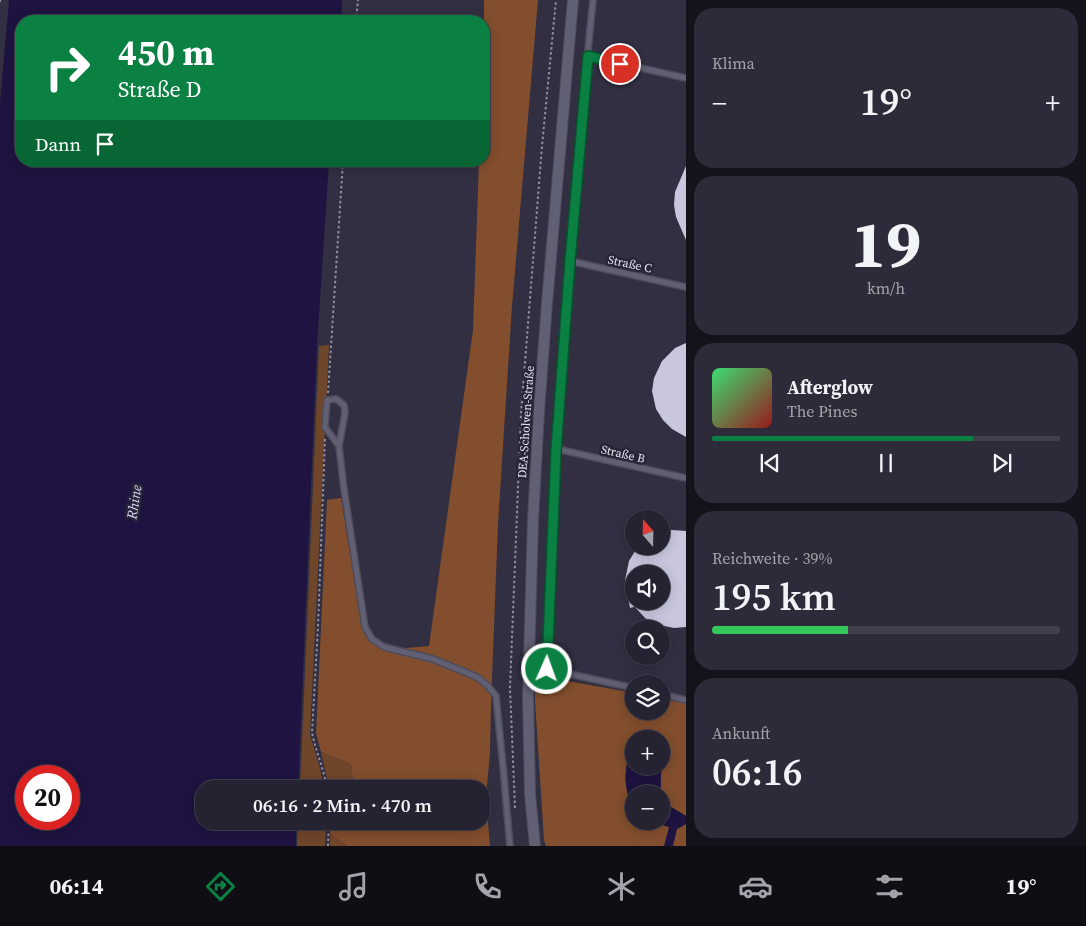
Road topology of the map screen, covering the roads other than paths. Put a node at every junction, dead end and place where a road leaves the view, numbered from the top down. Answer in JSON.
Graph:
{"nodes":[{"id":1,"x":573,"y":0,"type":"edge"},
{"id":2,"x":594,"y":0,"type":"edge"},
{"id":3,"x":588,"y":56,"type":"junction"},
{"id":4,"x":686,"y":78,"type":"edge"},
{"id":5,"x":570,"y":261,"type":"junction"},
{"id":6,"x":686,"y":287,"type":"edge"},
{"id":7,"x":339,"y":446,"type":"junction"},
{"id":8,"x":557,"y":450,"type":"junction"},
{"id":9,"x":686,"y":478,"type":"edge"},
{"id":10,"x":625,"y":686,"type":"edge"},
{"id":11,"x":670,"y":696,"type":"edge"},
{"id":12,"x":686,"y":700,"type":"edge"},
{"id":13,"x":510,"y":846,"type":"edge"},
{"id":14,"x":535,"y":846,"type":"edge"}],
"edges":[{"from":1,"to":14,"type":"street","name":"DEA-Scholven-Straße"},
{"from":2,"to":3,"type":"lane"},
{"from":3,"to":4,"type":"lane"},
{"from":3,"to":5,"type":"lane"},
{"from":5,"to":6,"type":"lane","name":"Straße C"},
{"from":5,"to":8,"type":"lane"},
{"from":7,"to":7,"type":"lane"},
{"from":7,"to":13,"type":"lane"},
{"from":8,"to":9,"type":"lane","name":"Straße B"},
{"from":8,"to":10,"type":"lane"},
{"from":11,"to":12,"type":"lane"}]}
